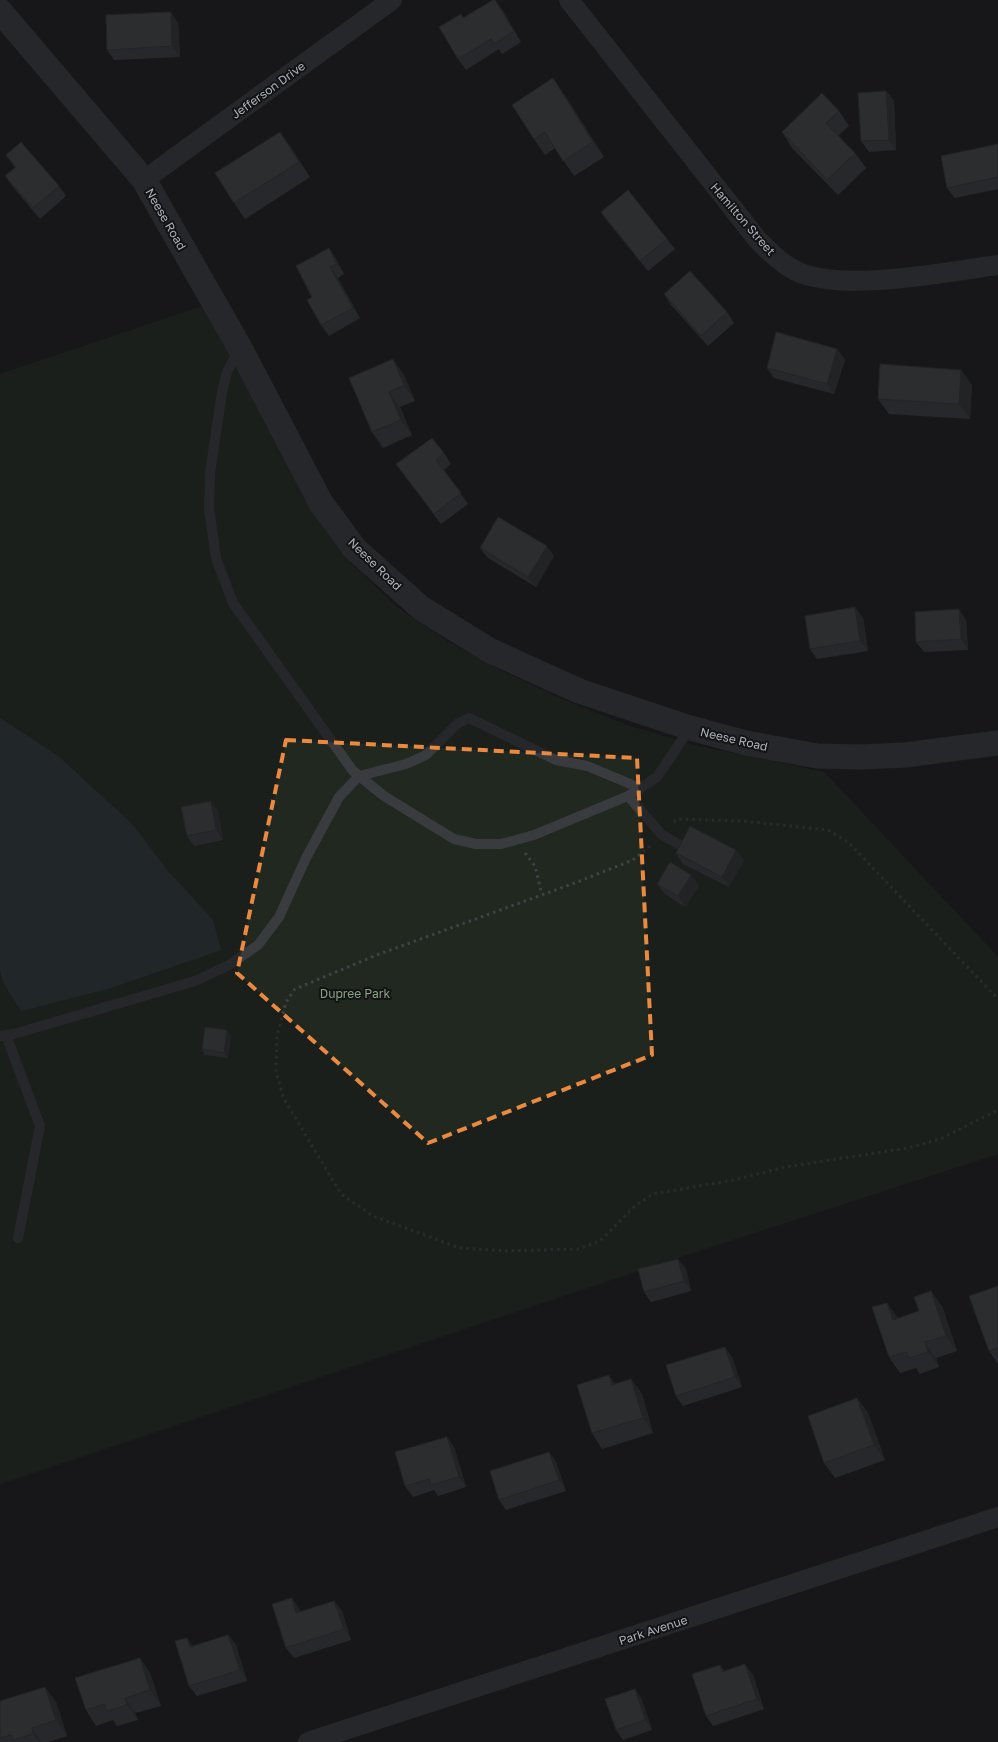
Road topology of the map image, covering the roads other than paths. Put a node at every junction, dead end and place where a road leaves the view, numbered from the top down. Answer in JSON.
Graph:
{"nodes":[{"id":1,"x":392,"y":0,"type":"edge"},
{"id":2,"x":569,"y":0,"type":"edge"},
{"id":3,"x":2,"y":18,"type":"edge"},
{"id":4,"x":144,"y":180,"type":"junction"},
{"id":5,"x":998,"y":266,"type":"edge"},
{"id":6,"x":240,"y":348,"type":"junction"},
{"id":7,"x":690,"y":728,"type":"junction"},
{"id":8,"x":998,"y":743,"type":"edge"},
{"id":9,"x":359,"y":776,"type":"junction"},
{"id":10,"x":640,"y":788,"type":"junction"},
{"id":11,"x":628,"y":796,"type":"junction"},
{"id":12,"x":680,"y":846,"type":"edge"},
{"id":13,"x":3,"y":1035,"type":"edge"},
{"id":14,"x":18,"y":1238,"type":"dead end"},
{"id":15,"x":998,"y":1518,"type":"edge"},
{"id":16,"x":308,"y":1742,"type":"edge"}],
"edges":[{"from":1,"to":4,"type":"street","name":"Jefferson Drive"},
{"from":2,"to":5,"type":"street","name":"Hamilton Street"},
{"from":3,"to":4,"type":"street","name":"Neese Road"},
{"from":4,"to":6,"type":"street","name":"Neese Road"},
{"from":6,"to":7,"type":"street","name":"Neese Road"},
{"from":6,"to":9,"type":"lane"},
{"from":7,"to":8,"type":"street","name":"Neese Road"},
{"from":7,"to":10,"type":"lane"},
{"from":9,"to":10,"type":"lane"},
{"from":9,"to":11,"type":"lane"},
{"from":9,"to":13,"type":"lane"},
{"from":10,"to":11,"type":"lane"},
{"from":11,"to":12,"type":"lane"},
{"from":13,"to":14,"type":"lane"},
{"from":15,"to":16,"type":"street","name":"Park Avenue"}]}
